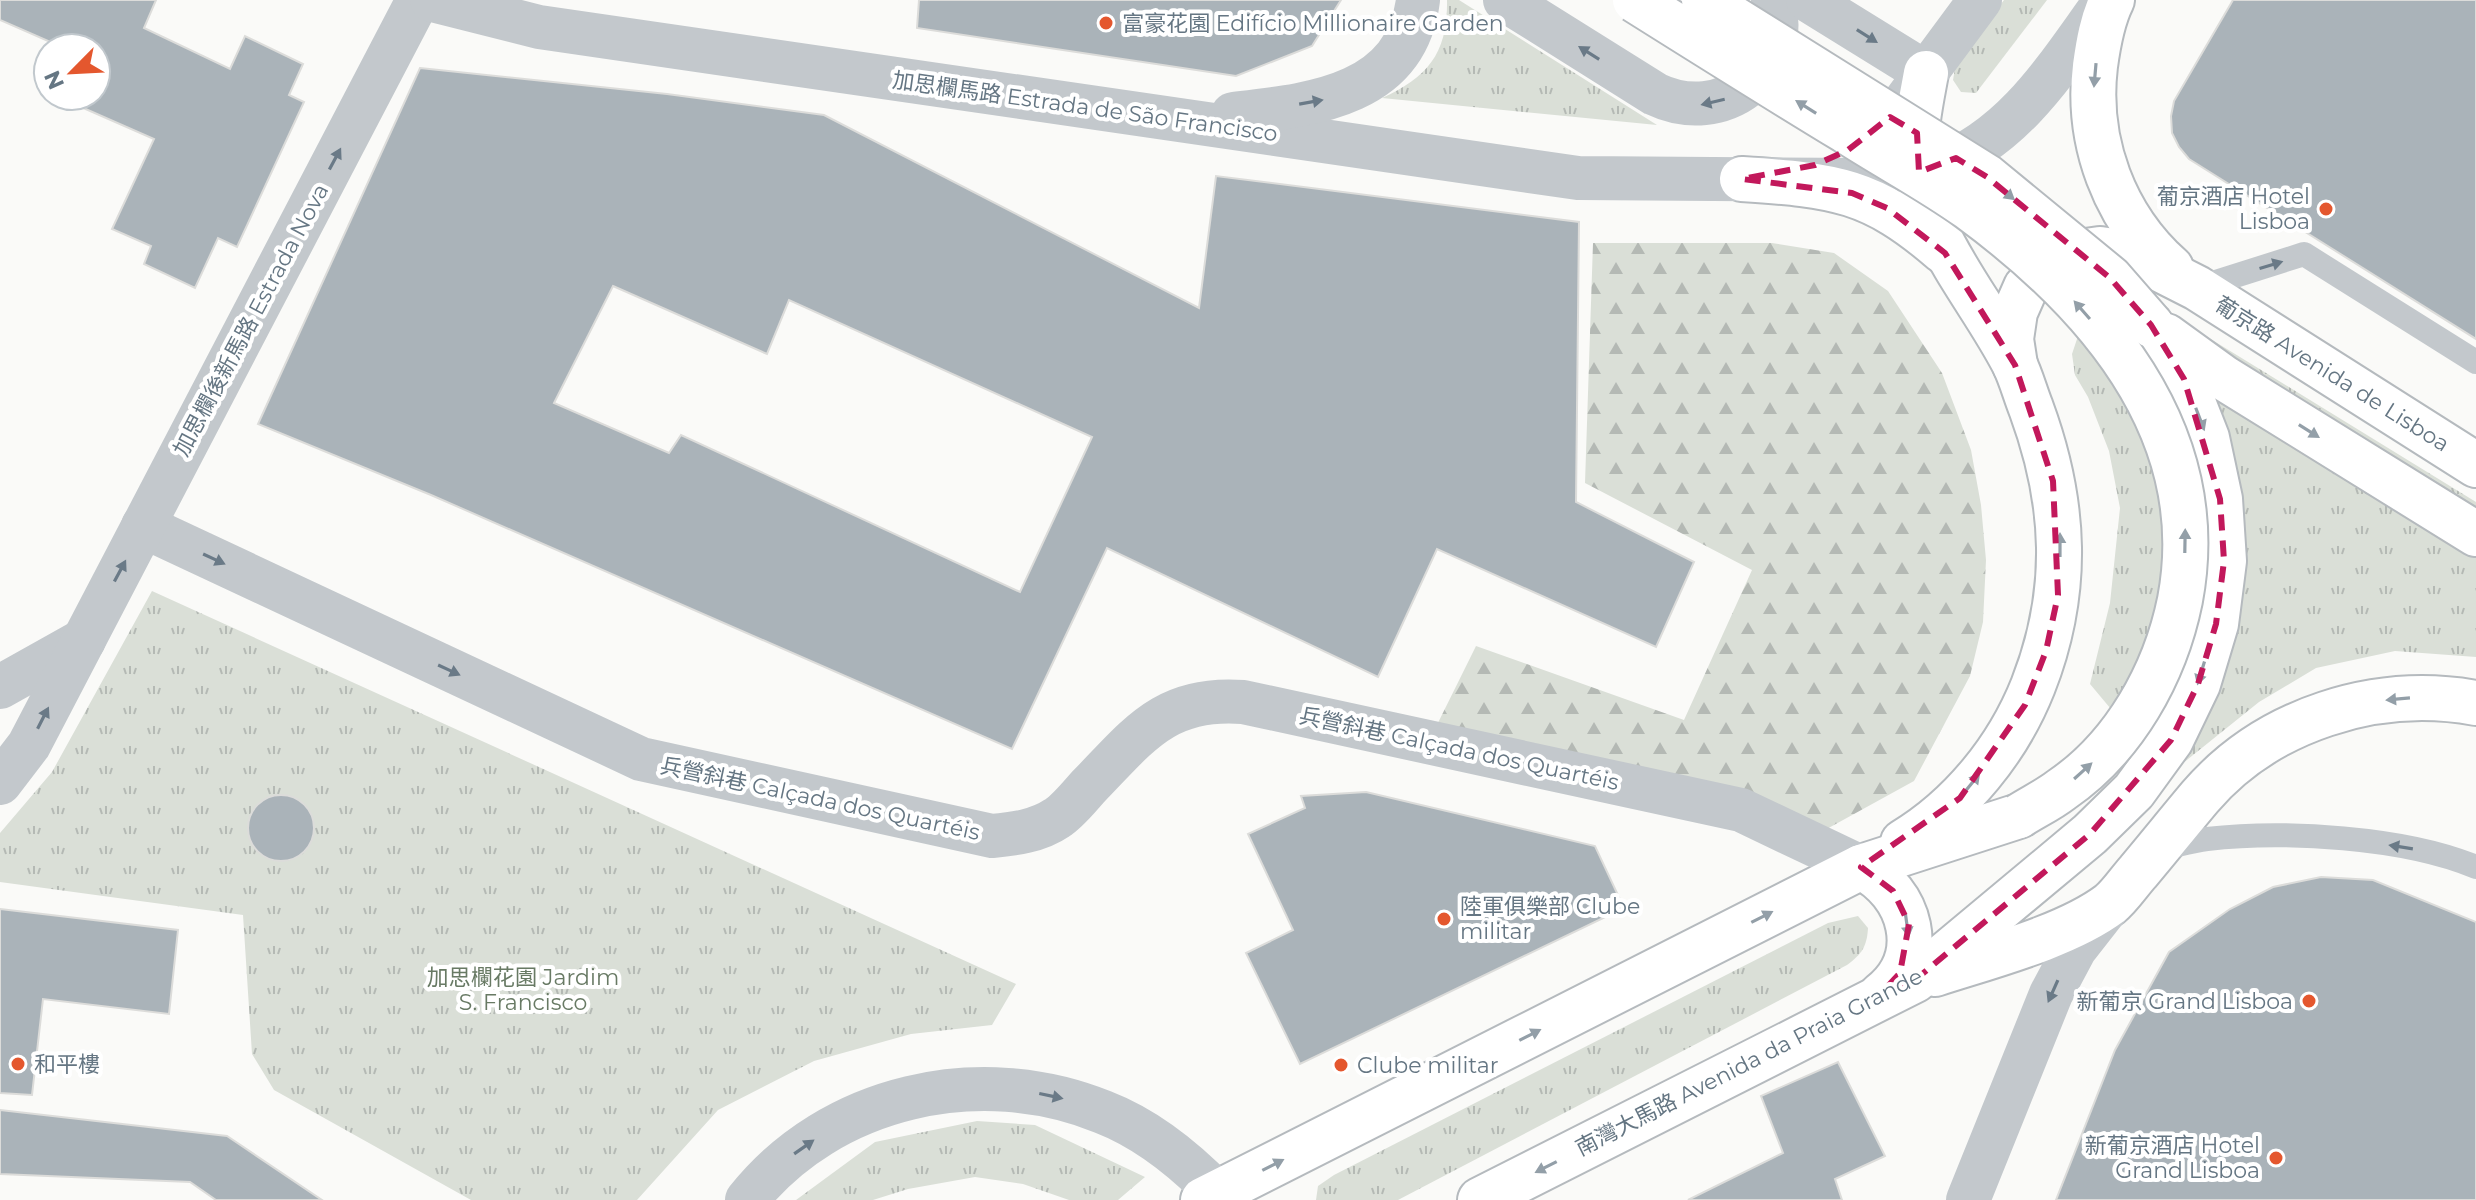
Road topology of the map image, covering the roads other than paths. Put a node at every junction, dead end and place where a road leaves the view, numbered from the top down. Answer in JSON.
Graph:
{"nodes":[{"id":1,"x":418,"y":0,"type":"edge"},
{"id":2,"x":432,"y":0,"type":"edge"},
{"id":3,"x":1418,"y":0,"type":"edge"},
{"id":4,"x":1505,"y":0,"type":"edge"},
{"id":5,"x":1635,"y":0,"type":"edge"},
{"id":6,"x":1704,"y":0,"type":"edge"},
{"id":7,"x":1773,"y":0,"type":"edge"},
{"id":8,"x":1808,"y":0,"type":"edge"},
{"id":9,"x":1980,"y":0,"type":"edge"},
{"id":10,"x":2109,"y":0,"type":"edge"},
{"id":11,"x":1926,"y":73,"type":"junction"},
{"id":12,"x":1179,"y":120,"type":"junction"},
{"id":13,"x":1919,"y":172,"type":"junction"},
{"id":14,"x":1742,"y":179,"type":"junction"},
{"id":15,"x":1945,"y":253,"type":"junction"},
{"id":16,"x":2192,"y":286,"type":"junction"},
{"id":17,"x":2151,"y":325,"type":"junction"},
{"id":18,"x":2476,"y":362,"type":"edge"},
{"id":19,"x":2015,"y":365,"type":"junction"},
{"id":20,"x":2476,"y":465,"type":"edge"},
{"id":21,"x":143,"y":526,"type":"junction"},
{"id":22,"x":2476,"y":534,"type":"edge"},
{"id":23,"x":84,"y":640,"type":"junction"},
{"id":24,"x":0,"y":687,"type":"edge"},
{"id":25,"x":2476,"y":703,"type":"edge"},
{"id":26,"x":0,"y":783,"type":"edge"},
{"id":27,"x":2156,"y":850,"type":"junction"},
{"id":28,"x":1864,"y":866,"type":"junction"},
{"id":29,"x":2476,"y":867,"type":"edge"},
{"id":30,"x":2111,"y":903,"type":"junction"},
{"id":31,"x":1915,"y":980,"type":"junction"},
{"id":32,"x":1875,"y":1000,"type":"junction"},
{"id":33,"x":1210,"y":1196,"type":"edge"},
{"id":34,"x":747,"y":1200,"type":"edge"},
{"id":35,"x":1480,"y":1200,"type":"edge"},
{"id":36,"x":1968,"y":1200,"type":"edge"}],
"edges":[{"from":21,"to":1,"type":"street","name":"加思欄後新馬路 Estrada Nova","one_way":true},
{"from":2,"to":12,"type":"street","name":"加思欄馬路 Estrada de São Francisco"},
{"from":12,"to":3,"type":"street","one_way":true},
{"from":7,"to":4,"type":"street","one_way":true},
{"from":28,"to":5,"type":"main road","one_way":true,"bridge":true},
{"from":6,"to":17,"type":"main road","one_way":true,"bridge":true},
{"from":8,"to":11,"type":"street","one_way":true},
{"from":9,"to":11,"type":"street"},
{"from":10,"to":13,"type":"street"},
{"from":10,"to":16,"type":"main road","one_way":true},
{"from":11,"to":13,"type":"main road"},
{"from":11,"to":14,"type":"street"},
{"from":12,"to":14,"type":"street","name":"加思欄馬路 Estrada de São Francisco"},
{"from":13,"to":14,"type":"street"},
{"from":13,"to":15,"type":"main road"},
{"from":14,"to":15,"type":"main road"},
{"from":15,"to":19,"type":"main road"},
{"from":16,"to":18,"type":"lane","one_way":true},
{"from":16,"to":19,"type":"main road"},
{"from":16,"to":20,"type":"main road","name":"葡京路 Avenida de Lisboa"},
{"from":17,"to":22,"type":"main road","one_way":true},
{"from":17,"to":31,"type":"main road","name":"南灣大馬路 Avenida da Praia Grande","one_way":true},
{"from":28,"to":19,"type":"main road","one_way":true},
{"from":23,"to":21,"type":"street","name":"加思欄後新馬路 Estrada Nova","one_way":true},
{"from":21,"to":28,"type":"street","name":"兵營斜巷 Calçada dos Quartéis","one_way":true},
{"from":23,"to":24,"type":"street"},
{"from":26,"to":23,"type":"street","name":"加思欄後新馬路 Estrada Nova","one_way":true},
{"from":25,"to":27,"type":"main road","one_way":true},
{"from":29,"to":27,"type":"lane","one_way":true},
{"from":27,"to":30,"type":"main road"},
{"from":28,"to":32,"type":"main road","one_way":true},
{"from":33,"to":28,"type":"main road","one_way":true},
{"from":30,"to":31,"type":"main road"},
{"from":30,"to":36,"type":"street","one_way":true},
{"from":31,"to":32,"type":"main road","name":"南灣大馬路 Avenida da Praia Grande"},
{"from":32,"to":35,"type":"main road","name":"南灣大馬路 Avenida da Praia Grande","one_way":true},
{"from":34,"to":33,"type":"street","one_way":true}]}
